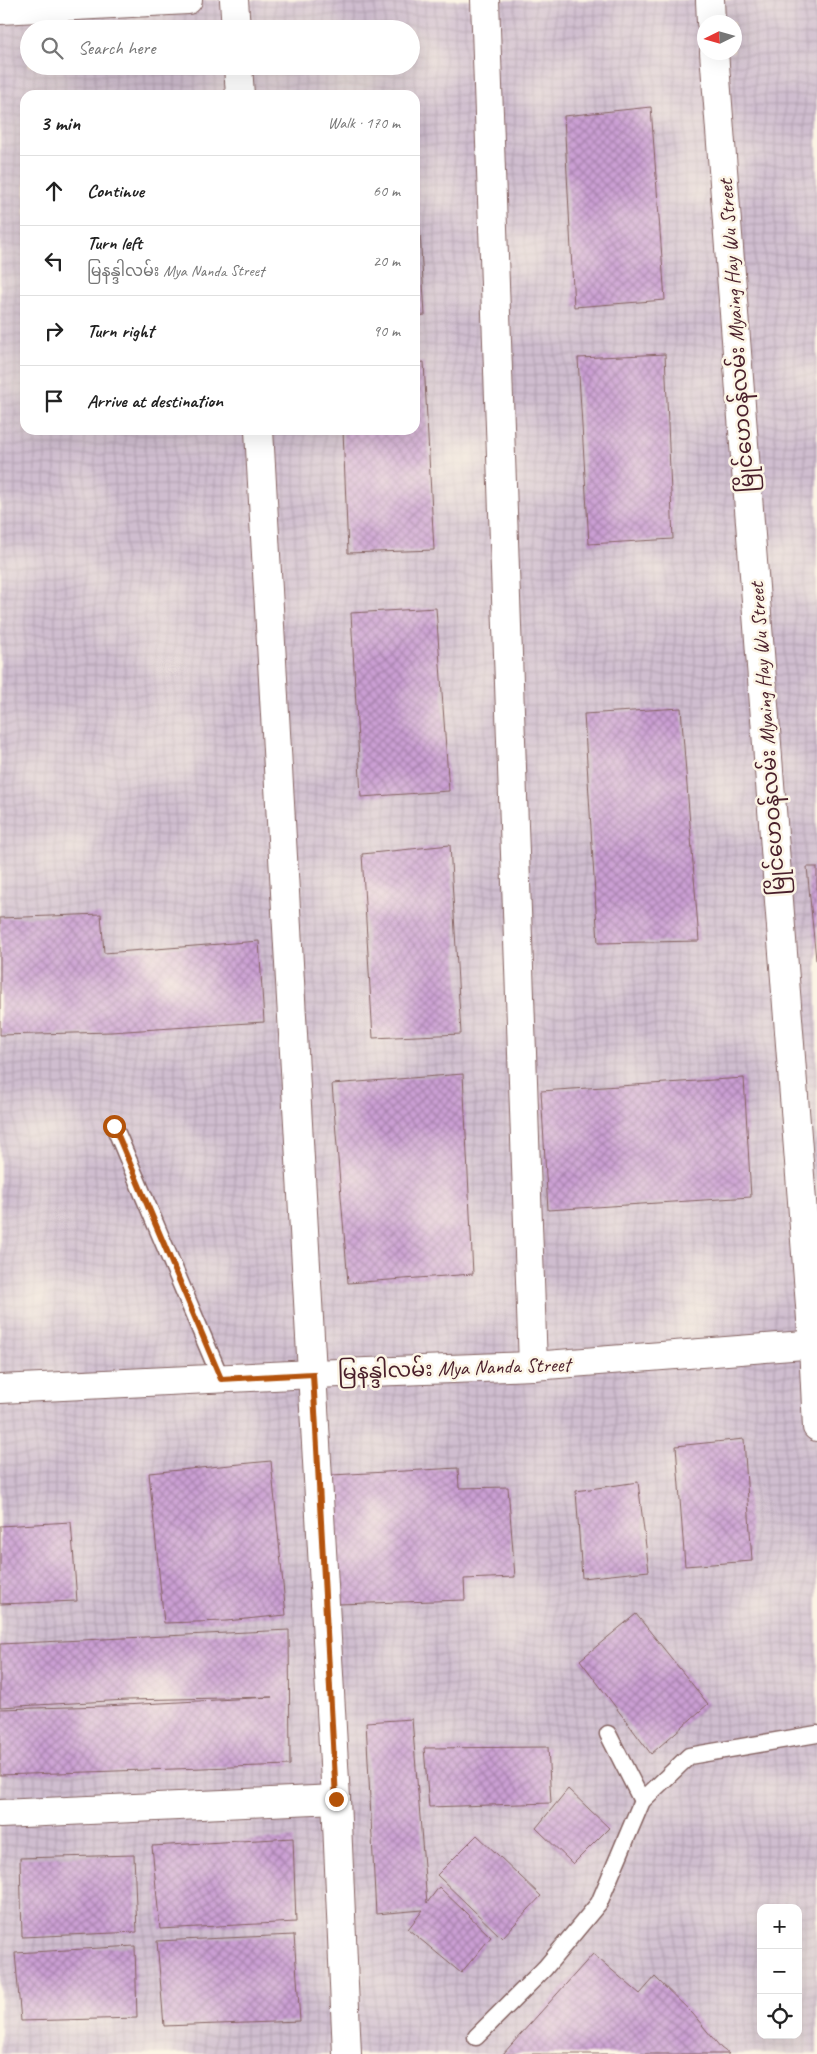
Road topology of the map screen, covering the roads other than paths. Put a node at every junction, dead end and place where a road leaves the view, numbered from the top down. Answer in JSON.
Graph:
{"nodes":[{"id":1,"x":188,"y":0,"type":"edge"},
{"id":2,"x":234,"y":0,"type":"edge"},
{"id":3,"x":485,"y":0,"type":"edge"},
{"id":4,"x":710,"y":0,"type":"edge"},
{"id":5,"x":0,"y":10,"type":"edge"},
{"id":6,"x":711,"y":15,"type":"edge"},
{"id":7,"x":235,"y":20,"type":"edge"},
{"id":8,"x":715,"y":60,"type":"edge"},
{"id":9,"x":239,"y":75,"type":"edge"},
{"id":10,"x":240,"y":90,"type":"edge"},
{"id":11,"x":259,"y":435,"type":"edge"},
{"id":12,"x":114,"y":1126,"type":"dead end"},
{"id":13,"x":815,"y":1345,"type":"edge"},
{"id":14,"x":533,"y":1366,"type":"junction"},
{"id":15,"x":313,"y":1374,"type":"junction"},
{"id":16,"x":221,"y":1379,"type":"junction"},
{"id":17,"x":0,"y":1389,"type":"edge"},
{"id":18,"x":817,"y":1427,"type":"edge"},
{"id":19,"x":608,"y":1734,"type":"dead end"},
{"id":20,"x":817,"y":1734,"type":"edge"},
{"id":21,"x":336,"y":1799,"type":"junction"},
{"id":22,"x":642,"y":1802,"type":"junction"},
{"id":23,"x":0,"y":1814,"type":"edge"},
{"id":24,"x":476,"y":2037,"type":"dead end"},
{"id":25,"x":347,"y":2054,"type":"edge"}],
"edges":[{"from":1,"to":5,"type":"street"},
{"from":2,"to":7,"type":"street"},
{"from":3,"to":14,"type":"street"},
{"from":4,"to":6,"type":"street"},
{"from":8,"to":13,"type":"street","name":"မြိုင်ဟေဝန်လမ်း Myaing Hay Wu Street"},
{"from":9,"to":10,"type":"street"},
{"from":11,"to":15,"type":"street"},
{"from":12,"to":16,"type":"lane"},
{"from":13,"to":14,"type":"street","name":"မြနန္ဒါလမ်း Mya Nanda Street"},
{"from":13,"to":18,"type":"street","name":"မြိုင်ဟေဝန်လမ်း Myaing Hay Wu Street"},
{"from":14,"to":15,"type":"street","name":"မြနန္ဒါလမ်း Mya Nanda Street"},
{"from":15,"to":16,"type":"street","name":"မြနန္ဒါလမ်း Mya Nanda Street"},
{"from":15,"to":21,"type":"street"},
{"from":16,"to":17,"type":"street","name":"မြနန္ဒါလမ်း Mya Nanda Street"},
{"from":19,"to":22,"type":"lane"},
{"from":20,"to":22,"type":"lane"},
{"from":21,"to":23,"type":"street"},
{"from":21,"to":25,"type":"street"},
{"from":22,"to":24,"type":"lane"}]}
